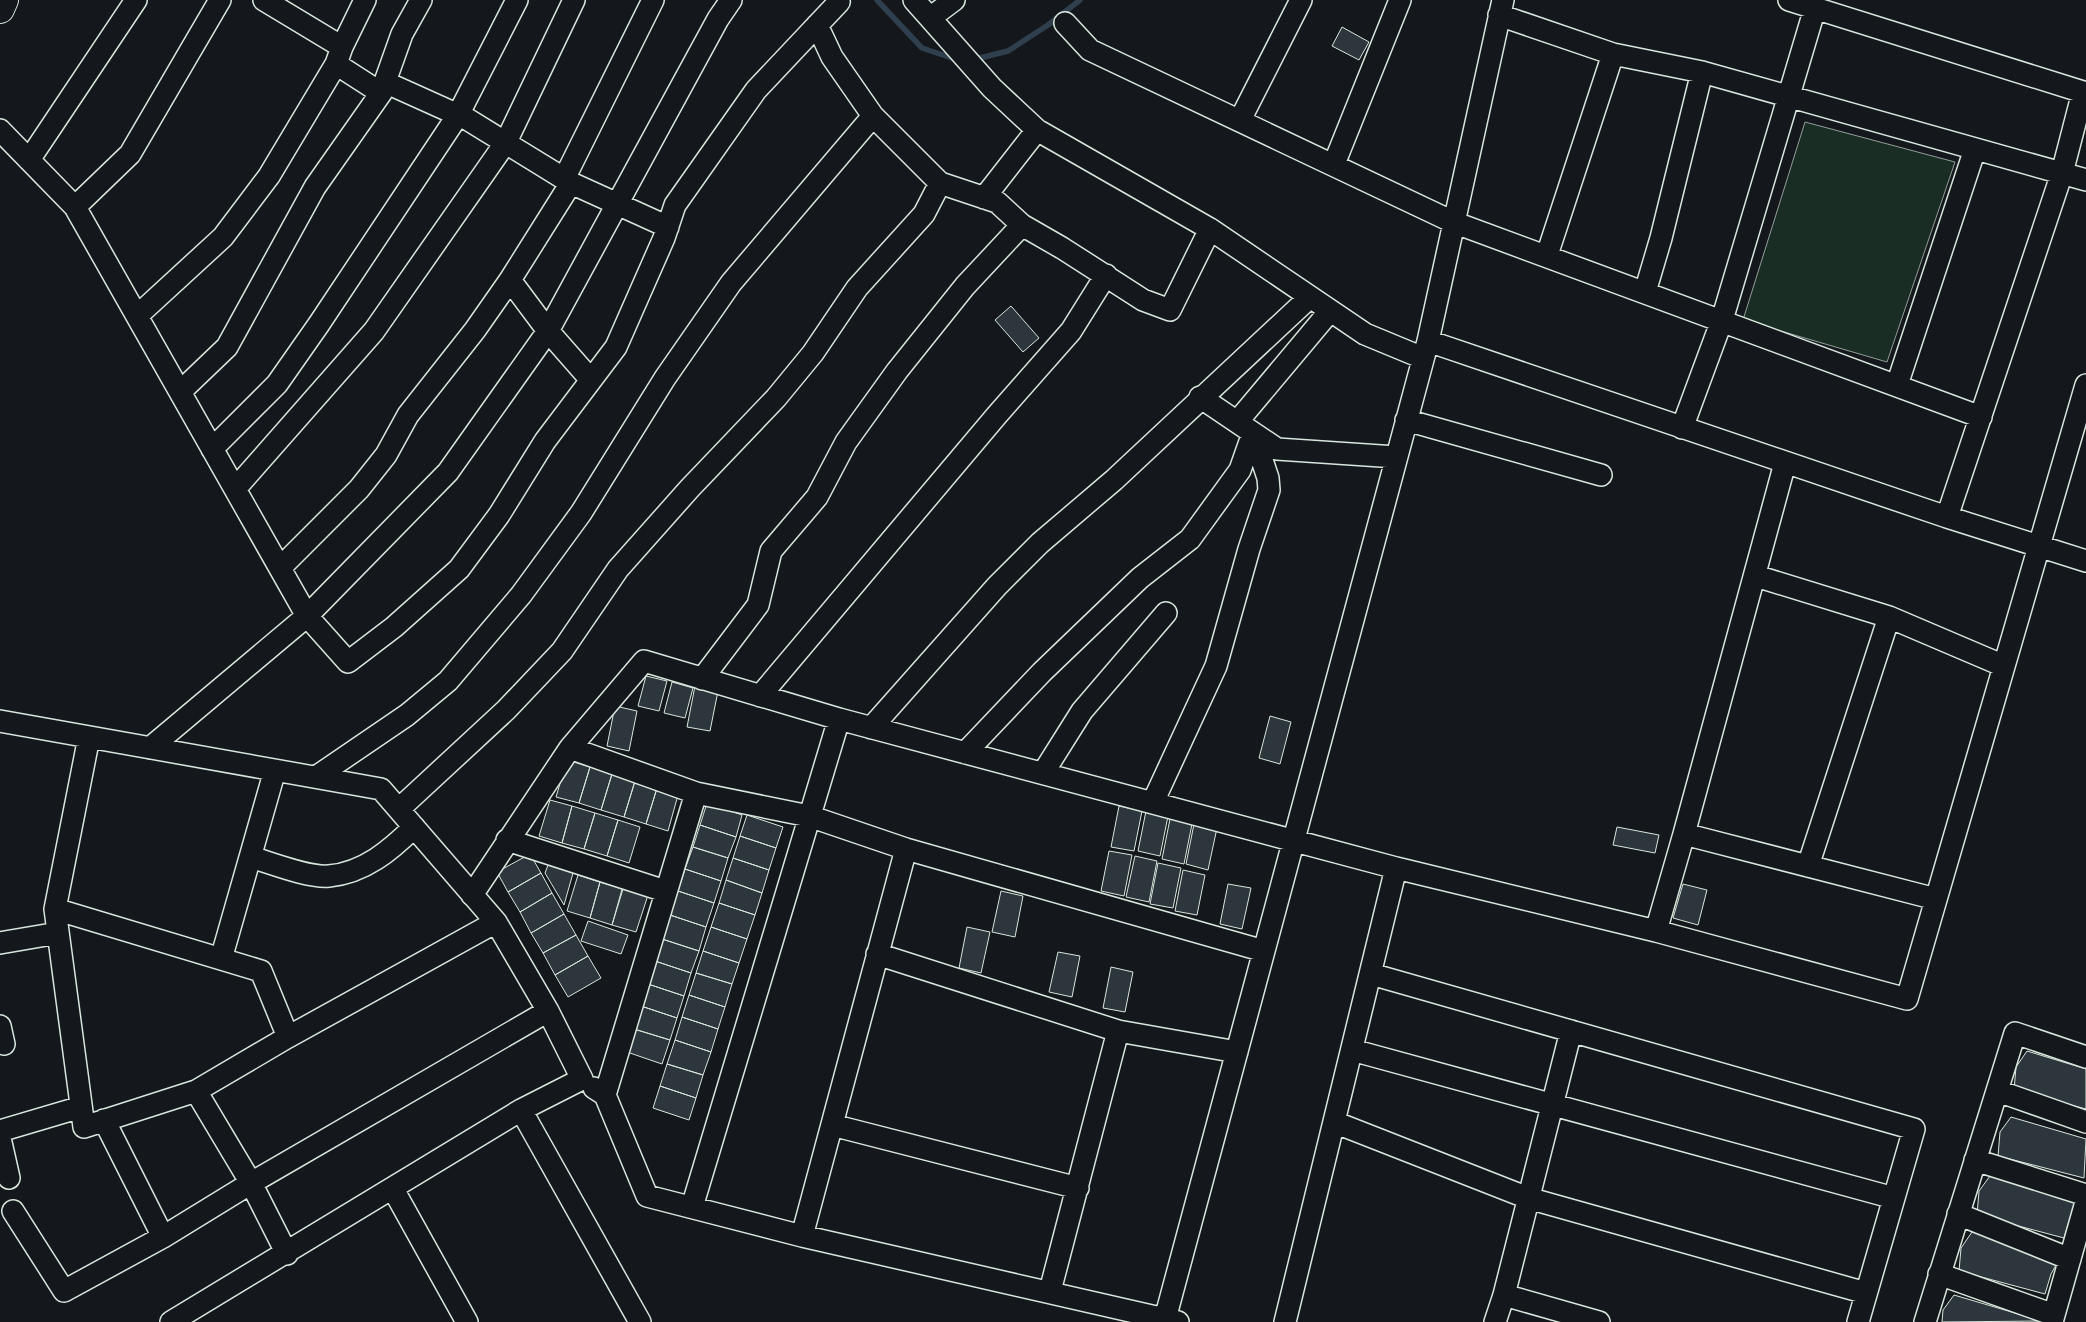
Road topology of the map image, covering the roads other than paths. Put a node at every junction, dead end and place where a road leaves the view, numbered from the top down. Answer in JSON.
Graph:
{"nodes":[{"id":1,"x":4,"y":0,"type":"edge"},
{"id":2,"x":136,"y":0,"type":"edge"},
{"id":3,"x":220,"y":0,"type":"edge"},
{"id":4,"x":264,"y":0,"type":"edge"},
{"id":5,"x":365,"y":0,"type":"edge"},
{"id":6,"x":421,"y":0,"type":"edge"},
{"id":7,"x":517,"y":0,"type":"edge"},
{"id":8,"x":574,"y":0,"type":"edge"},
{"id":9,"x":653,"y":0,"type":"edge"},
{"id":10,"x":731,"y":0,"type":"edge"},
{"id":11,"x":914,"y":0,"type":"edge"},
{"id":12,"x":954,"y":0,"type":"edge"},
{"id":13,"x":1301,"y":0,"type":"edge"},
{"id":14,"x":1400,"y":0,"type":"edge"},
{"id":15,"x":1789,"y":0,"type":"edge"},
{"id":16,"x":840,"y":1,"type":"edge"},
{"id":17,"x":293,"y":8,"type":"edge"},
{"id":18,"x":1501,"y":8,"type":"edge"},
{"id":19,"x":1815,"y":8,"type":"junction"},
{"id":20,"x":0,"y":9,"type":"edge"},
{"id":21,"x":930,"y":18,"type":"junction"},
{"id":22,"x":1066,"y":23,"type":"dead end"},
{"id":23,"x":817,"y":26,"type":"junction"},
{"id":24,"x":1612,"y":54,"type":"junction"},
{"id":25,"x":339,"y":56,"type":"junction"},
{"id":26,"x":1702,"y":72,"type":"junction"},
{"id":27,"x":2084,"y":87,"type":"edge"},
{"id":28,"x":381,"y":93,"type":"junction"},
{"id":29,"x":1790,"y":97,"type":"junction"},
{"id":30,"x":458,"y":115,"type":"junction"},
{"id":31,"x":873,"y":116,"type":"junction"},
{"id":32,"x":1240,"y":120,"type":"junction"},
{"id":33,"x":0,"y":130,"type":"edge"},
{"id":34,"x":1037,"y":130,"type":"junction"},
{"id":35,"x":506,"y":142,"type":"junction"},
{"id":36,"x":1975,"y":148,"type":"junction"},
{"id":37,"x":29,"y":160,"type":"junction"},
{"id":38,"x":1334,"y":164,"type":"junction"},
{"id":39,"x":2062,"y":173,"type":"junction"},
{"id":40,"x":2086,"y":180,"type":"edge"},
{"id":41,"x":567,"y":181,"type":"junction"},
{"id":42,"x":940,"y":184,"type":"junction"},
{"id":43,"x":984,"y":198,"type":"junction"},
{"id":44,"x":618,"y":204,"type":"junction"},
{"id":45,"x":75,"y":207,"type":"junction"},
{"id":46,"x":1453,"y":222,"type":"junction"},
{"id":47,"x":1022,"y":225,"type":"junction"},
{"id":48,"x":668,"y":227,"type":"junction"},
{"id":49,"x":1210,"y":229,"type":"junction"},
{"id":50,"x":1547,"y":255,"type":"junction"},
{"id":51,"x":1106,"y":275,"type":"junction"},
{"id":52,"x":510,"y":280,"type":"junction"},
{"id":53,"x":1645,"y":292,"type":"junction"},
{"id":54,"x":1310,"y":297,"type":"junction"},
{"id":55,"x":1330,"y":311,"type":"junction"},
{"id":56,"x":136,"y":316,"type":"junction"},
{"id":57,"x":1722,"y":320,"type":"junction"},
{"id":58,"x":548,"y":332,"type":"junction"},
{"id":59,"x":1425,"y":349,"type":"junction"},
{"id":60,"x":591,"y":380,"type":"junction"},
{"id":61,"x":1897,"y":385,"type":"junction"},
{"id":62,"x":2086,"y":386,"type":"edge"},
{"id":63,"x":180,"y":392,"type":"junction"},
{"id":64,"x":1200,"y":397,"type":"junction"},
{"id":65,"x":1981,"y":416,"type":"junction"},
{"id":66,"x":1406,"y":420,"type":"junction"},
{"id":67,"x":1245,"y":427,"type":"junction"},
{"id":68,"x":1682,"y":428,"type":"junction"},
{"id":69,"x":212,"y":449,"type":"junction"},
{"id":70,"x":1396,"y":457,"type":"junction"},
{"id":71,"x":1785,"y":463,"type":"junction"},
{"id":72,"x":1601,"y":475,"type":"dead end"},
{"id":73,"x":235,"y":489,"type":"junction"},
{"id":74,"x":1947,"y":517,"type":"junction"},
{"id":75,"x":2039,"y":546,"type":"junction"},
{"id":76,"x":2086,"y":561,"type":"edge"},
{"id":77,"x":280,"y":568,"type":"junction"},
{"id":78,"x":1756,"y":576,"type":"junction"},
{"id":79,"x":1166,"y":613,"type":"dead end"},
{"id":80,"x":307,"y":616,"type":"junction"},
{"id":81,"x":1889,"y":617,"type":"junction"},
{"id":82,"x":2004,"y":666,"type":"junction"},
{"id":83,"x":702,"y":678,"type":"junction"},
{"id":84,"x":760,"y":696,"type":"junction"},
{"id":85,"x":838,"y":719,"type":"junction"},
{"id":86,"x":0,"y":721,"type":"edge"},
{"id":87,"x":871,"y":728,"type":"junction"},
{"id":88,"x":89,"y":737,"type":"junction"},
{"id":89,"x":150,"y":748,"type":"junction"},
{"id":90,"x":570,"y":748,"type":"junction"},
{"id":91,"x":965,"y":753,"type":"junction"},
{"id":92,"x":276,"y":770,"type":"junction"},
{"id":93,"x":1043,"y":773,"type":"junction"},
{"id":94,"x":316,"y":777,"type":"junction"},
{"id":95,"x":696,"y":794,"type":"junction"},
{"id":96,"x":1153,"y":802,"type":"junction"},
{"id":97,"x":398,"y":810,"type":"junction"},
{"id":98,"x":809,"y":816,"type":"junction"},
{"id":99,"x":414,"y":828,"type":"junction"},
{"id":100,"x":1684,"y":834,"type":"junction"},
{"id":101,"x":507,"y":840,"type":"junction"},
{"id":102,"x":1293,"y":840,"type":"junction"},
{"id":103,"x":906,"y":849,"type":"junction"},
{"id":104,"x":251,"y":857,"type":"junction"},
{"id":105,"x":1808,"y":866,"type":"junction"},
{"id":106,"x":1396,"y":868,"type":"junction"},
{"id":107,"x":665,"y":891,"type":"junction"},
{"id":108,"x":472,"y":894,"type":"junction"},
{"id":109,"x":1936,"y":899,"type":"junction"},
{"id":110,"x":55,"y":909,"type":"junction"},
{"id":111,"x":496,"y":922,"type":"junction"},
{"id":112,"x":1656,"y":931,"type":"junction"},
{"id":113,"x":58,"y":933,"type":"junction"},
{"id":114,"x":0,"y":943,"type":"edge"},
{"id":115,"x":1264,"y":951,"type":"junction"},
{"id":116,"x":877,"y":954,"type":"junction"},
{"id":117,"x":221,"y":959,"type":"junction"},
{"id":118,"x":1371,"y":974,"type":"junction"},
{"id":119,"x":548,"y":1011,"type":"junction"},
{"id":120,"x":1118,"y":1031,"type":"junction"},
{"id":121,"x":1571,"y":1031,"type":"junction"},
{"id":122,"x":288,"y":1037,"type":"junction"},
{"id":123,"x":1352,"y":1050,"type":"junction"},
{"id":124,"x":1237,"y":1052,"type":"junction"},
{"id":125,"x":2086,"y":1057,"type":"edge"},
{"id":126,"x":582,"y":1079,"type":"junction"},
{"id":127,"x":196,"y":1091,"type":"junction"},
{"id":128,"x":1998,"y":1091,"type":"junction"},
{"id":129,"x":605,"y":1095,"type":"junction"},
{"id":130,"x":1552,"y":1105,"type":"junction"},
{"id":131,"x":81,"y":1107,"type":"junction"},
{"id":132,"x":520,"y":1110,"type":"junction"},
{"id":133,"x":104,"y":1120,"type":"junction"},
{"id":134,"x":1334,"y":1122,"type":"junction"},
{"id":135,"x":2086,"y":1122,"type":"edge"},
{"id":136,"x":832,"y":1125,"type":"junction"},
{"id":137,"x":0,"y":1131,"type":"edge"},
{"id":138,"x":0,"y":1138,"type":"edge"},
{"id":139,"x":1975,"y":1160,"type":"junction"},
{"id":140,"x":9,"y":1178,"type":"dead end"},
{"id":141,"x":251,"y":1183,"type":"junction"},
{"id":142,"x":1078,"y":1188,"type":"junction"},
{"id":143,"x":393,"y":1189,"type":"junction"},
{"id":144,"x":2086,"y":1195,"type":"edge"},
{"id":145,"x":1528,"y":1198,"type":"junction"},
{"id":146,"x":1894,"y":1198,"type":"junction"},
{"id":147,"x":2086,"y":1202,"type":"edge"},
{"id":148,"x":692,"y":1207,"type":"junction"},
{"id":149,"x":13,"y":1211,"type":"dead end"},
{"id":150,"x":1958,"y":1214,"type":"junction"},
{"id":151,"x":802,"y":1236,"type":"junction"},
{"id":152,"x":163,"y":1237,"type":"junction"},
{"id":153,"x":287,"y":1254,"type":"junction"},
{"id":154,"x":2070,"y":1259,"type":"junction"},
{"id":155,"x":1939,"y":1274,"type":"junction"},
{"id":156,"x":1050,"y":1291,"type":"junction"},
{"id":157,"x":1866,"y":1293,"type":"junction"},
{"id":158,"x":1504,"y":1295,"type":"junction"},
{"id":159,"x":2053,"y":1318,"type":"edge"},
{"id":160,"x":1172,"y":1320,"type":"edge"},
{"id":161,"x":171,"y":1322,"type":"edge"},
{"id":162,"x":467,"y":1322,"type":"edge"},
{"id":163,"x":640,"y":1322,"type":"edge"},
{"id":164,"x":1285,"y":1322,"type":"edge"},
{"id":165,"x":1495,"y":1322,"type":"edge"},
{"id":166,"x":1599,"y":1322,"type":"edge"},
{"id":167,"x":1858,"y":1322,"type":"edge"},
{"id":168,"x":1926,"y":1322,"type":"edge"}],
"edges":[{"from":1,"to":20,"type":"main road"},
{"from":2,"to":37,"type":"street"},
{"from":3,"to":45,"type":"street"},
{"from":4,"to":17,"type":"street"},
{"from":5,"to":25,"type":"street"},
{"from":6,"to":28,"type":"street"},
{"from":7,"to":30,"type":"street"},
{"from":8,"to":35,"type":"street"},
{"from":9,"to":41,"type":"street"},
{"from":10,"to":44,"type":"street"},
{"from":11,"to":21,"type":"street"},
{"from":12,"to":21,"type":"street"},
{"from":13,"to":32,"type":"street"},
{"from":14,"to":38,"type":"street"},
{"from":15,"to":19,"type":"street"},
{"from":16,"to":23,"type":"street"},
{"from":17,"to":25,"type":"street"},
{"from":18,"to":24,"type":"street"},
{"from":18,"to":46,"type":"street"},
{"from":19,"to":27,"type":"street"},
{"from":19,"to":29,"type":"street"},
{"from":21,"to":34,"type":"street"},
{"from":22,"to":32,"type":"street"},
{"from":23,"to":31,"type":"street"},
{"from":23,"to":48,"type":"street"},
{"from":24,"to":26,"type":"street"},
{"from":24,"to":50,"type":"street"},
{"from":25,"to":28,"type":"street"},
{"from":25,"to":56,"type":"street"},
{"from":26,"to":29,"type":"street"},
{"from":26,"to":53,"type":"street"},
{"from":27,"to":39,"type":"street"},
{"from":28,"to":30,"type":"street"},
{"from":28,"to":63,"type":"street"},
{"from":29,"to":36,"type":"street"},
{"from":29,"to":57,"type":"street"},
{"from":30,"to":35,"type":"street"},
{"from":30,"to":69,"type":"street"},
{"from":31,"to":42,"type":"street"},
{"from":31,"to":94,"type":"street"},
{"from":32,"to":38,"type":"street"},
{"from":33,"to":37,"type":"street"},
{"from":34,"to":43,"type":"street"},
{"from":34,"to":49,"type":"street"},
{"from":35,"to":41,"type":"street"},
{"from":35,"to":73,"type":"street"},
{"from":36,"to":39,"type":"street"},
{"from":36,"to":61,"type":"street"},
{"from":37,"to":45,"type":"street"},
{"from":38,"to":46,"type":"street"},
{"from":39,"to":40,"type":"street"},
{"from":39,"to":65,"type":"street"},
{"from":41,"to":44,"type":"street"},
{"from":41,"to":52,"type":"street"},
{"from":42,"to":43,"type":"street"},
{"from":42,"to":97,"type":"street"},
{"from":43,"to":47,"type":"street"},
{"from":44,"to":48,"type":"street"},
{"from":44,"to":58,"type":"street"},
{"from":45,"to":56,"type":"street"},
{"from":46,"to":50,"type":"street"},
{"from":46,"to":59,"type":"street"},
{"from":47,"to":51,"type":"street"},
{"from":47,"to":83,"type":"street"},
{"from":48,"to":60,"type":"street"},
{"from":49,"to":51,"type":"street"},
{"from":49,"to":54,"type":"street"},
{"from":50,"to":53,"type":"street"},
{"from":51,"to":84,"type":"street"},
{"from":52,"to":58,"type":"street"},
{"from":52,"to":77,"type":"street"},
{"from":53,"to":57,"type":"street"},
{"from":54,"to":55,"type":"street"},
{"from":54,"to":64,"type":"street"},
{"from":55,"to":59,"type":"street"},
{"from":55,"to":67,"type":"street"},
{"from":56,"to":63,"type":"street"},
{"from":57,"to":61,"type":"street"},
{"from":57,"to":68,"type":"street"},
{"from":58,"to":60,"type":"street"},
{"from":58,"to":80,"type":"street"},
{"from":59,"to":66,"type":"street"},
{"from":59,"to":68,"type":"street"},
{"from":60,"to":80,"type":"street"},
{"from":61,"to":65,"type":"street"},
{"from":62,"to":75,"type":"street"},
{"from":63,"to":69,"type":"street"},
{"from":64,"to":67,"type":"street"},
{"from":64,"to":87,"type":"street"},
{"from":65,"to":74,"type":"street"},
{"from":66,"to":70,"type":"street"},
{"from":66,"to":72,"type":"street"},
{"from":67,"to":70,"type":"street"},
{"from":67,"to":91,"type":"street"},
{"from":67,"to":96,"type":"street"},
{"from":68,"to":71,"type":"street"},
{"from":69,"to":73,"type":"street"},
{"from":70,"to":102,"type":"street"},
{"from":71,"to":74,"type":"street"},
{"from":71,"to":78,"type":"street"},
{"from":73,"to":77,"type":"street"},
{"from":74,"to":75,"type":"street"},
{"from":75,"to":76,"type":"street"},
{"from":75,"to":82,"type":"street"},
{"from":77,"to":80,"type":"street"},
{"from":78,"to":81,"type":"street"},
{"from":78,"to":100,"type":"street"},
{"from":79,"to":93,"type":"street"},
{"from":80,"to":89,"type":"street"},
{"from":81,"to":82,"type":"street"},
{"from":81,"to":105,"type":"street"},
{"from":82,"to":109,"type":"street"},
{"from":83,"to":84,"type":"street"},
{"from":83,"to":90,"type":"street"},
{"from":84,"to":85,"type":"street"},
{"from":85,"to":87,"type":"street"},
{"from":85,"to":98,"type":"street"},
{"from":86,"to":88,"type":"street"},
{"from":87,"to":91,"type":"street"},
{"from":88,"to":89,"type":"street"},
{"from":88,"to":110,"type":"street"},
{"from":89,"to":92,"type":"street"},
{"from":90,"to":95,"type":"street"},
{"from":90,"to":101,"type":"street"},
{"from":91,"to":93,"type":"street"},
{"from":92,"to":94,"type":"street"},
{"from":92,"to":104,"type":"street"},
{"from":93,"to":96,"type":"street"},
{"from":94,"to":97,"type":"street"},
{"from":95,"to":98,"type":"street"},
{"from":95,"to":107,"type":"street"},
{"from":96,"to":102,"type":"street"},
{"from":97,"to":99,"type":"street"},
{"from":98,"to":103,"type":"street"},
{"from":98,"to":148,"type":"street"},
{"from":99,"to":104,"type":"street"},
{"from":99,"to":108,"type":"street"},
{"from":100,"to":105,"type":"street"},
{"from":100,"to":112,"type":"street"},
{"from":101,"to":107,"type":"street"},
{"from":101,"to":108,"type":"street"},
{"from":102,"to":106,"type":"street"},
{"from":102,"to":115,"type":"street"},
{"from":103,"to":115,"type":"street"},
{"from":103,"to":116,"type":"street"},
{"from":104,"to":117,"type":"street"},
{"from":105,"to":109,"type":"street"},
{"from":106,"to":112,"type":"street"},
{"from":106,"to":118,"type":"street"},
{"from":107,"to":129,"type":"street"},
{"from":108,"to":111,"type":"street"},
{"from":109,"to":112,"type":"street"},
{"from":110,"to":113,"type":"street"},
{"from":110,"to":117,"type":"street"},
{"from":111,"to":119,"type":"street"},
{"from":111,"to":122,"type":"street"},
{"from":113,"to":114,"type":"street"},
{"from":113,"to":131,"type":"street"},
{"from":115,"to":124,"type":"street"},
{"from":116,"to":120,"type":"street"},
{"from":116,"to":136,"type":"street"},
{"from":117,"to":122,"type":"street"},
{"from":118,"to":121,"type":"street"},
{"from":118,"to":123,"type":"street"},
{"from":119,"to":126,"type":"street"},
{"from":119,"to":141,"type":"street"},
{"from":120,"to":124,"type":"street"},
{"from":120,"to":142,"type":"street"},
{"from":121,"to":130,"type":"street"},
{"from":121,"to":146,"type":"street"},
{"from":122,"to":127,"type":"street"},
{"from":123,"to":130,"type":"street"},
{"from":123,"to":134,"type":"street"},
{"from":124,"to":160,"type":"street"},
{"from":125,"to":128,"type":"street"},
{"from":126,"to":129,"type":"street"},
{"from":126,"to":132,"type":"street"},
{"from":127,"to":133,"type":"street"},
{"from":127,"to":141,"type":"street"},
{"from":128,"to":135,"type":"street"},
{"from":128,"to":139,"type":"street"},
{"from":129,"to":148,"type":"street"},
{"from":130,"to":145,"type":"street"},
{"from":130,"to":146,"type":"street"},
{"from":131,"to":133,"type":"street"},
{"from":131,"to":137,"type":"street"},
{"from":132,"to":143,"type":"street"},
{"from":132,"to":163,"type":"street"},
{"from":133,"to":152,"type":"street"},
{"from":134,"to":145,"type":"street"},
{"from":134,"to":164,"type":"street"},
{"from":136,"to":142,"type":"street"},
{"from":136,"to":151,"type":"street"},
{"from":138,"to":140,"type":"street"},
{"from":139,"to":144,"type":"street"},
{"from":139,"to":150,"type":"street"},
{"from":141,"to":152,"type":"street"},
{"from":141,"to":153,"type":"street"},
{"from":142,"to":156,"type":"street"},
{"from":143,"to":153,"type":"street"},
{"from":143,"to":162,"type":"street"},
{"from":145,"to":157,"type":"street"},
{"from":145,"to":158,"type":"street"},
{"from":146,"to":157,"type":"street"},
{"from":147,"to":154,"type":"street"},
{"from":148,"to":151,"type":"street"},
{"from":149,"to":152,"type":"street"},
{"from":150,"to":154,"type":"street"},
{"from":150,"to":155,"type":"street"},
{"from":151,"to":156,"type":"street"},
{"from":153,"to":161,"type":"street"},
{"from":154,"to":159,"type":"street"},
{"from":155,"to":159,"type":"street"},
{"from":155,"to":168,"type":"street"},
{"from":156,"to":160,"type":"street"},
{"from":157,"to":167,"type":"street"},
{"from":158,"to":165,"type":"street"},
{"from":158,"to":166,"type":"street"}]}
